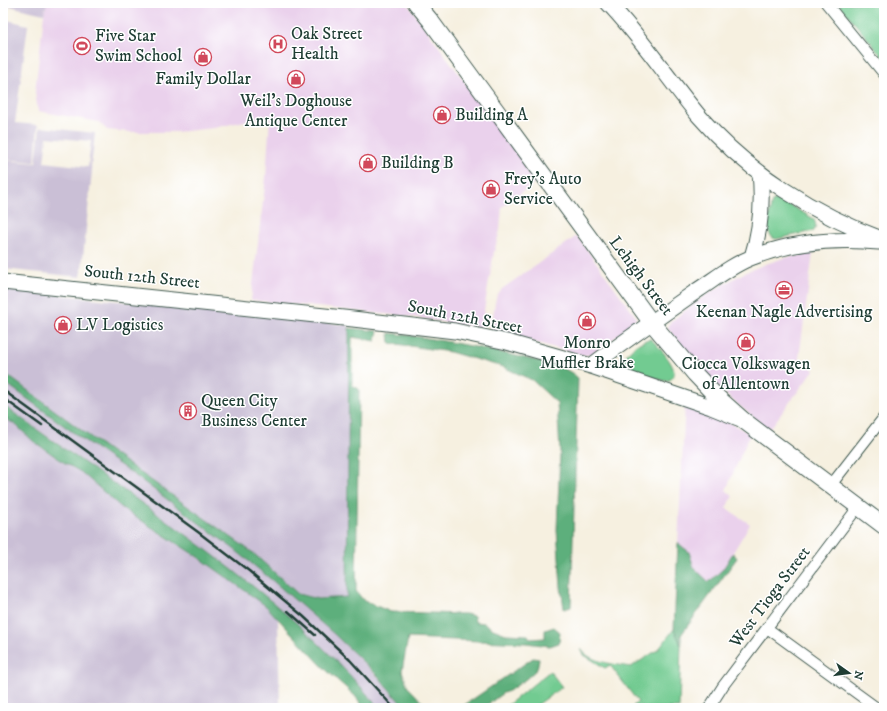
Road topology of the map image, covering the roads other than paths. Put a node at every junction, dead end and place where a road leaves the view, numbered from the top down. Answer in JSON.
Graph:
{"nodes":[{"id":1,"x":416,"y":3,"type":"edge"},
{"id":2,"x":608,"y":3,"type":"edge"},
{"id":3,"x":826,"y":3,"type":"edge"},
{"id":4,"x":884,"y":74,"type":"edge"},
{"id":5,"x":760,"y":173,"type":"junction"},
{"id":6,"x":884,"y":241,"type":"edge"},
{"id":7,"x":752,"y":257,"type":"junction"},
{"id":8,"x":3,"y":282,"type":"edge"},
{"id":9,"x":650,"y":322,"type":"junction"},
{"id":10,"x":591,"y":366,"type":"junction"},
{"id":11,"x":884,"y":417,"type":"edge"},
{"id":12,"x":743,"y":420,"type":"junction"},
{"id":13,"x":831,"y":485,"type":"junction"},
{"id":14,"x":858,"y":507,"type":"junction"},
{"id":15,"x":884,"y":526,"type":"edge"},
{"id":16,"x":767,"y":628,"type":"junction"},
{"id":17,"x":709,"y":708,"type":"edge"},
{"id":18,"x":877,"y":708,"type":"edge"}],
"edges":[{"from":1,"to":9,"type":"main road","name":"Lehigh Street"},
{"from":2,"to":5,"type":"street"},
{"from":3,"to":4,"type":"street"},
{"from":5,"to":6,"type":"street"},
{"from":5,"to":7,"type":"street"},
{"from":6,"to":7,"type":"street"},
{"from":7,"to":9,"type":"street"},
{"from":8,"to":10,"type":"street","name":"South 12th Street"},
{"from":9,"to":10,"type":"street"},
{"from":9,"to":12,"type":"main road","name":"Lehigh Street"},
{"from":10,"to":12,"type":"street","name":"South 12th Street"},
{"from":11,"to":13,"type":"street"},
{"from":12,"to":13,"type":"main road","name":"Lehigh Street"},
{"from":13,"to":14,"type":"main road","name":"Lehigh Street"},
{"from":14,"to":15,"type":"main road","name":"Lehigh Street"},
{"from":14,"to":16,"type":"street","name":"West Tioga Street"},
{"from":16,"to":17,"type":"street","name":"West Tioga Street"},
{"from":16,"to":18,"type":"street"}]}
